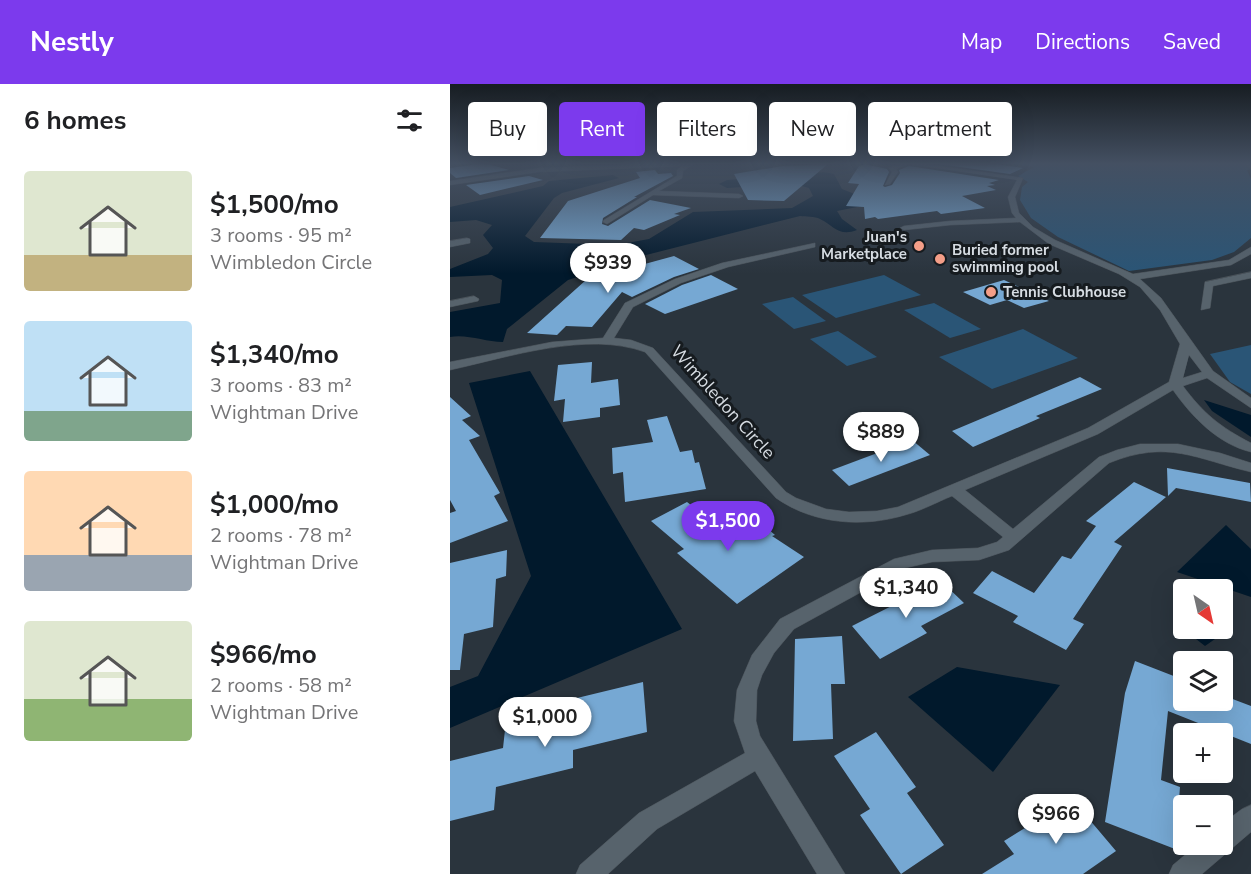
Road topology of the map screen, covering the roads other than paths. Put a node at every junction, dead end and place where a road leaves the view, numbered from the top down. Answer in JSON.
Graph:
{"nodes":[{"id":1,"x":639,"y":201,"type":"edge"},
{"id":2,"x":1013,"y":201,"type":"edge"},
{"id":3,"x":1023,"y":220,"type":"junction"},
{"id":4,"x":607,"y":222,"type":"dead end"},
{"id":5,"x":904,"y":228,"type":"dead end"},
{"id":6,"x":467,"y":241,"type":"dead end"},
{"id":7,"x":450,"y":244,"type":"edge"},
{"id":8,"x":812,"y":245,"type":"dead end"},
{"id":9,"x":1251,"y":250,"type":"edge"},
{"id":10,"x":1251,"y":275,"type":"edge"},
{"id":11,"x":1132,"y":277,"type":"junction"},
{"id":12,"x":474,"y":299,"type":"dead end"},
{"id":13,"x":450,"y":304,"type":"edge"},
{"id":14,"x":1205,"y":308,"type":"dead end"},
{"id":15,"x":607,"y":340,"type":"junction"},
{"id":16,"x":1186,"y":344,"type":"junction"},
{"id":17,"x":450,"y":366,"type":"edge"},
{"id":18,"x":1209,"y":374,"type":"junction"},
{"id":19,"x":1175,"y":384,"type":"junction"},
{"id":20,"x":1251,"y":404,"type":"edge"},
{"id":21,"x":1251,"y":448,"type":"edge"},
{"id":22,"x":1251,"y":468,"type":"edge"},
{"id":23,"x":955,"y":490,"type":"junction"},
{"id":24,"x":1014,"y":538,"type":"junction"},
{"id":25,"x":761,"y":756,"type":"junction"},
{"id":26,"x":1251,"y":817,"type":"edge"},
{"id":27,"x":1233,"y":831,"type":"edge"},
{"id":28,"x":1205,"y":855,"type":"edge"},
{"id":29,"x":589,"y":874,"type":"edge"},
{"id":30,"x":832,"y":874,"type":"edge"},
{"id":31,"x":1182,"y":874,"type":"edge"}],
"edges":[{"from":1,"to":4,"type":"street"},
{"from":2,"to":3,"type":"street"},
{"from":3,"to":5,"type":"street"},
{"from":3,"to":11,"type":"street"},
{"from":6,"to":7,"type":"street"},
{"from":8,"to":15,"type":"street"},
{"from":9,"to":11,"type":"street"},
{"from":10,"to":14,"type":"street"},
{"from":11,"to":16,"type":"street"},
{"from":12,"to":13,"type":"street"},
{"from":15,"to":17,"type":"street","name":"Wimbledon Circle"},
{"from":15,"to":23,"type":"street","name":"Wimbledon Circle"},
{"from":16,"to":18,"type":"street"},
{"from":16,"to":19,"type":"street"},
{"from":18,"to":19,"type":"street","name":"Wimbledon Circle"},
{"from":18,"to":20,"type":"street"},
{"from":19,"to":21,"type":"street"},
{"from":19,"to":23,"type":"street","name":"Wimbledon Circle"},
{"from":22,"to":24,"type":"street"},
{"from":23,"to":24,"type":"street"},
{"from":24,"to":25,"type":"street"},
{"from":25,"to":29,"type":"street"},
{"from":25,"to":30,"type":"street"},
{"from":26,"to":27,"type":"street"},
{"from":28,"to":31,"type":"street"}]}
